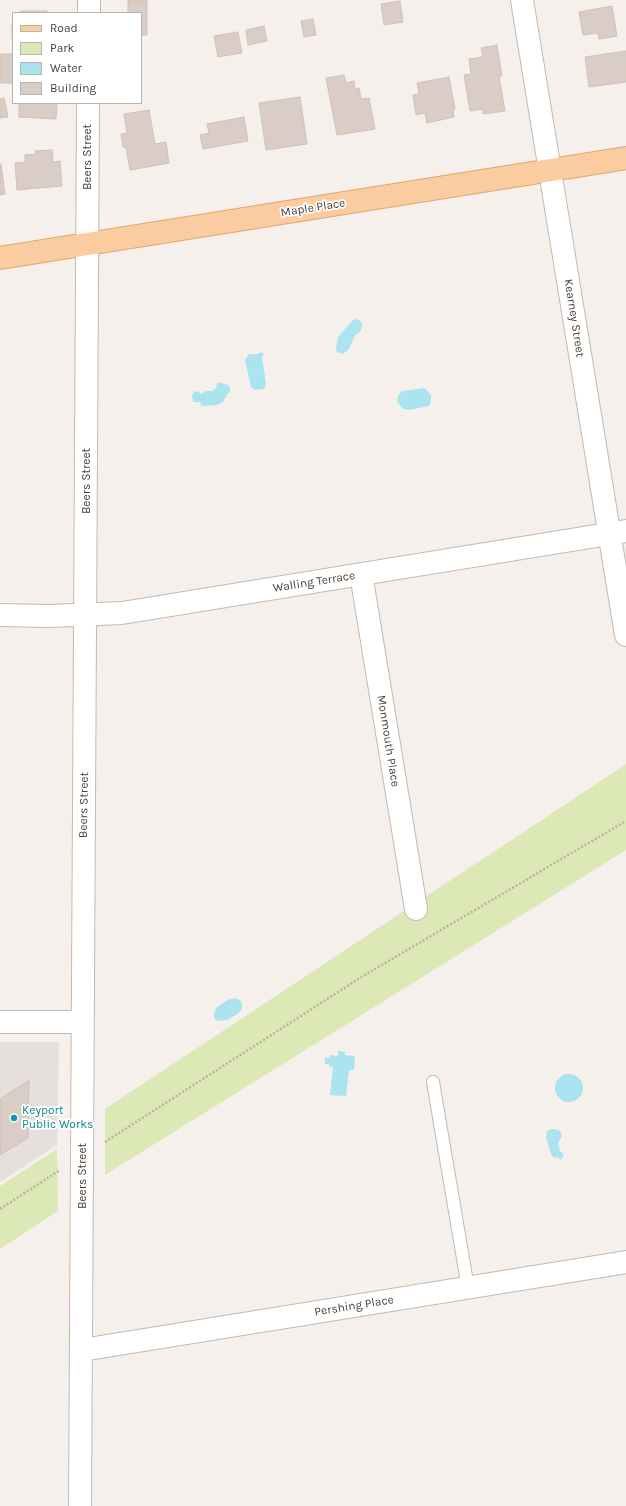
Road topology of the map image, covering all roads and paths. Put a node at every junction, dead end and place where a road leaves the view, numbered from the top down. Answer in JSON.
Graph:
{"nodes":[{"id":1,"x":89,"y":0,"type":"edge"},
{"id":2,"x":522,"y":0,"type":"edge"},
{"id":3,"x":89,"y":12,"type":"edge"},
{"id":4,"x":88,"y":104,"type":"edge"},
{"id":5,"x":626,"y":158,"type":"edge"},
{"id":6,"x":550,"y":170,"type":"junction"},
{"id":7,"x":88,"y":244,"type":"junction"},
{"id":8,"x":0,"y":258,"type":"edge"},
{"id":9,"x":617,"y":533,"type":"edge"},
{"id":10,"x":361,"y":574,"type":"junction"},
{"id":11,"x":0,"y":615,"type":"edge"},
{"id":12,"x":86,"y":615,"type":"junction"},
{"id":13,"x":626,"y":635,"type":"edge"},
{"id":14,"x":626,"y":821,"type":"edge"},
{"id":15,"x":416,"y":909,"type":"dead end"},
{"id":16,"x":0,"y":1022,"type":"edge"},
{"id":17,"x":82,"y":1022,"type":"junction"},
{"id":18,"x":433,"y":1082,"type":"dead end"},
{"id":19,"x":83,"y":1156,"type":"junction"},
{"id":20,"x":0,"y":1209,"type":"edge"},
{"id":21,"x":626,"y":1262,"type":"edge"},
{"id":22,"x":468,"y":1288,"type":"junction"},
{"id":23,"x":82,"y":1350,"type":"junction"},
{"id":24,"x":80,"y":1506,"type":"edge"}],
"edges":[{"from":1,"to":3,"type":"street"},
{"from":2,"to":6,"type":"street","name":"Kearney Street"},
{"from":4,"to":7,"type":"street","name":"Beers Street"},
{"from":5,"to":6,"type":"main road","name":"Maple Place"},
{"from":6,"to":7,"type":"main road","name":"Maple Place"},
{"from":6,"to":9,"type":"street","name":"Kearney Street"},
{"from":7,"to":8,"type":"main road","name":"Maple Place"},
{"from":7,"to":12,"type":"street","name":"Beers Street"},
{"from":9,"to":10,"type":"street","name":"Walling Terrace"},
{"from":9,"to":13,"type":"street","name":"Kearney Street"},
{"from":10,"to":12,"type":"street","name":"Walling Terrace"},
{"from":10,"to":15,"type":"street","name":"Monmouth Place"},
{"from":11,"to":12,"type":"street","name":"Walling Terrace"},
{"from":12,"to":17,"type":"street","name":"Beers Street"},
{"from":14,"to":19,"type":"path"},
{"from":16,"to":17,"type":"street"},
{"from":17,"to":19,"type":"street","name":"Beers Street"},
{"from":18,"to":22,"type":"lane"},
{"from":19,"to":20,"type":"path"},
{"from":19,"to":23,"type":"street","name":"Beers Street"},
{"from":21,"to":22,"type":"street","name":"Pershing Place"},
{"from":22,"to":23,"type":"street","name":"Pershing Place"},
{"from":23,"to":24,"type":"street","name":"Beers Street"}]}
